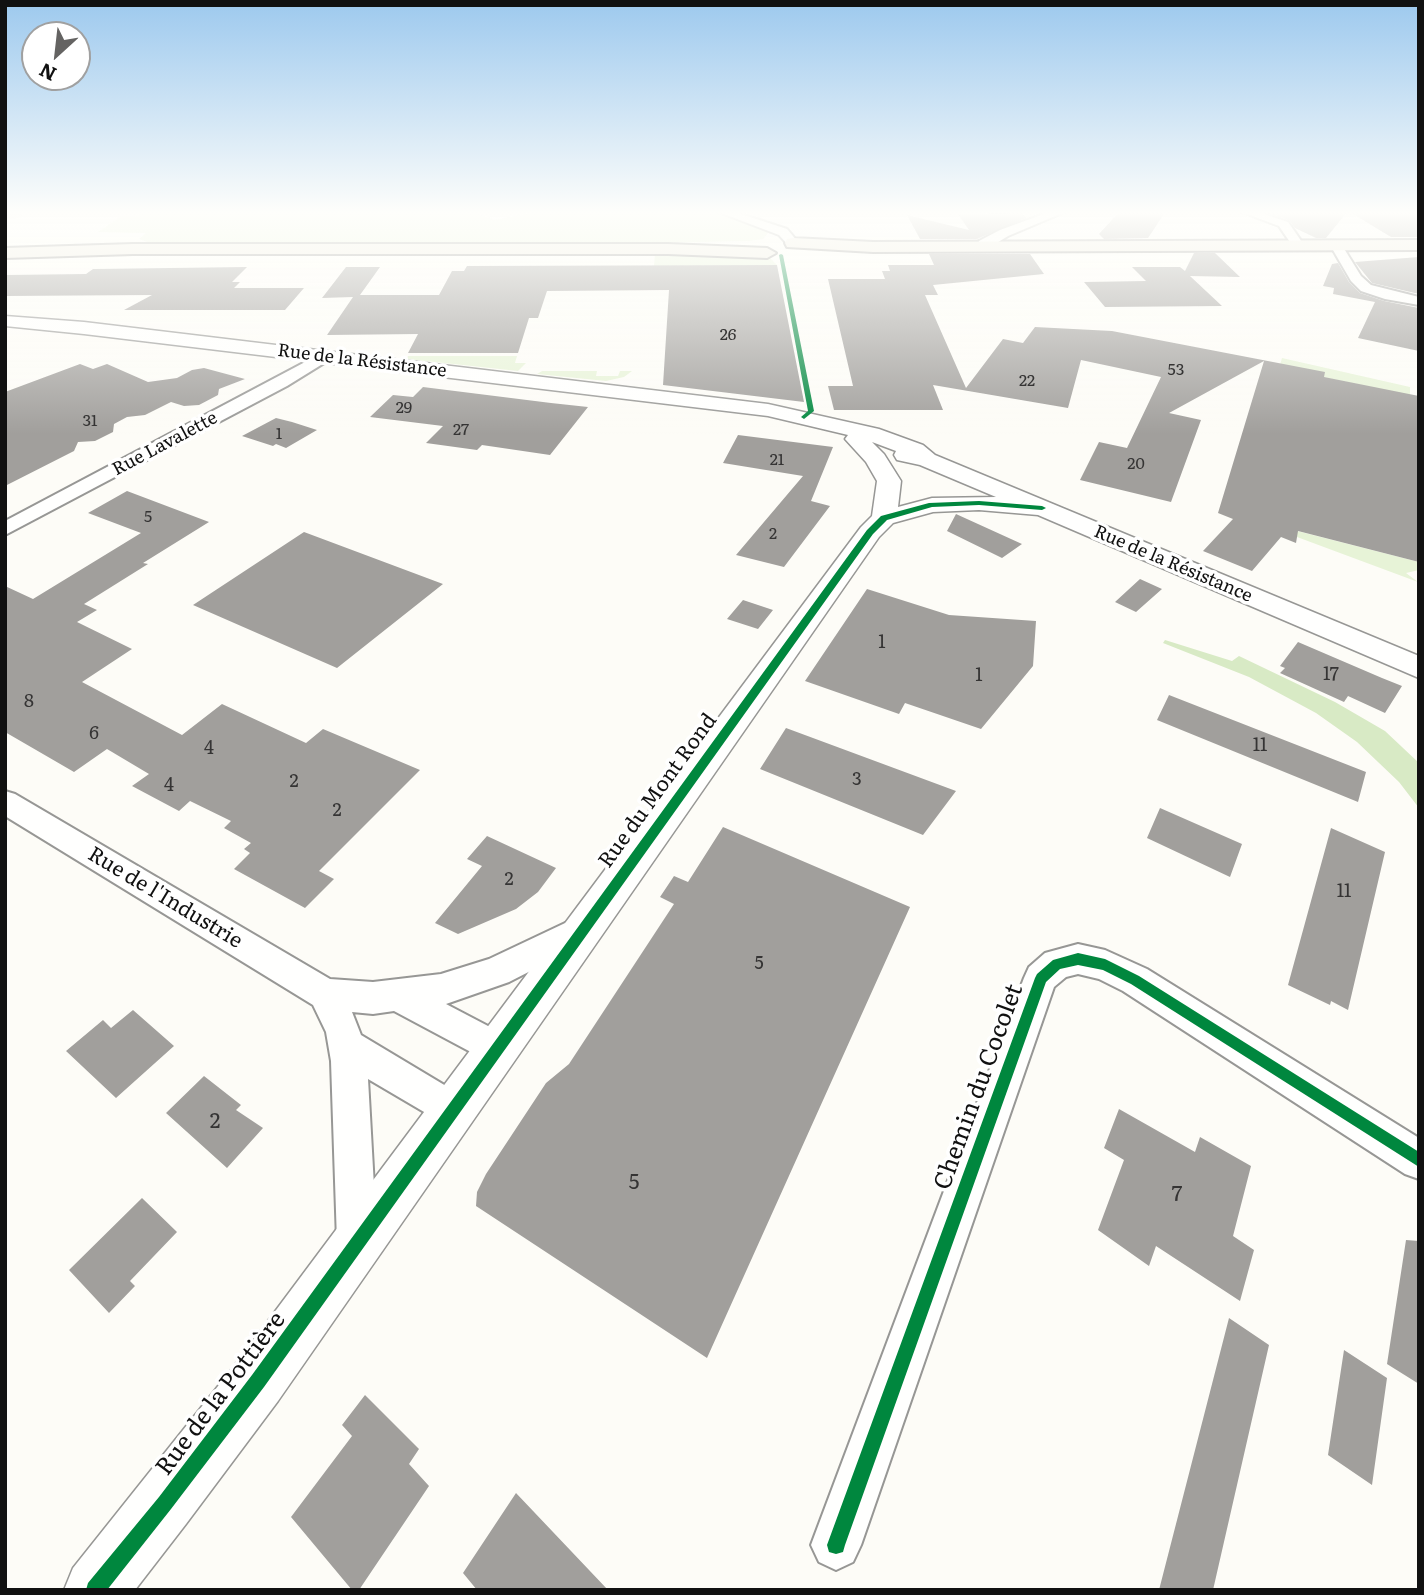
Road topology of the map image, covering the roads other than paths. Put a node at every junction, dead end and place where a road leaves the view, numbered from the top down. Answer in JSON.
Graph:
{"nodes":[{"id":1,"x":1363,"y":285,"type":"edge"},
{"id":2,"x":1419,"y":301,"type":"edge"},
{"id":3,"x":5,"y":321,"type":"edge"},
{"id":4,"x":324,"y":357,"type":"junction"},
{"id":5,"x":718,"y":405,"type":"junction"},
{"id":6,"x":856,"y":439,"type":"junction"},
{"id":7,"x":927,"y":460,"type":"junction"},
{"id":8,"x":965,"y":476,"type":"junction"},
{"id":9,"x":889,"y":481,"type":"junction"},
{"id":10,"x":932,"y":505,"type":"junction"},
{"id":11,"x":1042,"y":508,"type":"junction"},
{"id":12,"x":884,"y":518,"type":"junction"},
{"id":13,"x":5,"y":529,"type":"edge"},
{"id":14,"x":1419,"y":668,"type":"edge"},
{"id":15,"x":5,"y":802,"type":"edge"},
{"id":16,"x":583,"y":928,"type":"junction"},
{"id":17,"x":325,"y":994,"type":"junction"},
{"id":18,"x":398,"y":996,"type":"junction"},
{"id":19,"x":346,"y":1045,"type":"junction"},
{"id":20,"x":497,"y":1049,"type":"junction"},
{"id":21,"x":453,"y":1111,"type":"junction"},
{"id":22,"x":1419,"y":1160,"type":"edge"},
{"id":23,"x":366,"y":1233,"type":"junction"},
{"id":24,"x":836,"y":1545,"type":"dead end"},
{"id":25,"x":95,"y":1590,"type":"edge"}],
"edges":[{"from":1,"to":2,"type":"street"},
{"from":3,"to":4,"type":"street","name":"Rue de la Résistance"},
{"from":4,"to":5,"type":"street","name":"Rue de la Résistance"},
{"from":4,"to":13,"type":"street","name":"Rue Lavalette"},
{"from":5,"to":6,"type":"street","name":"Rue de la Résistance"},
{"from":5,"to":7,"type":"street","name":"Rue de la Résistance"},
{"from":6,"to":7,"type":"street","name":"Rue de la Résistance"},
{"from":6,"to":9,"type":"street"},
{"from":7,"to":8,"type":"street","name":"Rue de la Résistance"},
{"from":7,"to":9,"type":"street"},
{"from":8,"to":10,"type":"street"},
{"from":8,"to":11,"type":"street","name":"Rue de la Résistance"},
{"from":9,"to":12,"type":"street"},
{"from":10,"to":11,"type":"street"},
{"from":10,"to":12,"type":"street"},
{"from":11,"to":14,"type":"street","name":"Rue de la Résistance"},
{"from":12,"to":16,"type":"street","name":"Rue du Mont Rond"},
{"from":15,"to":17,"type":"street","name":"Rue de l'Industrie"},
{"from":16,"to":18,"type":"street","name":"Rue de l'Industrie"},
{"from":16,"to":20,"type":"street","name":"Rue du Mont Rond"},
{"from":17,"to":18,"type":"street","name":"Rue de l'Industrie"},
{"from":17,"to":19,"type":"street"},
{"from":18,"to":20,"type":"street"},
{"from":19,"to":21,"type":"street"},
{"from":19,"to":23,"type":"street"},
{"from":20,"to":21,"type":"street","name":"Rue du Mont Rond"},
{"from":21,"to":23,"type":"street","name":"Rue du Mont Rond"},
{"from":22,"to":24,"type":"street","name":"Chemin du Cocolet"},
{"from":23,"to":25,"type":"street","name":"Rue de la Pottière"}]}
